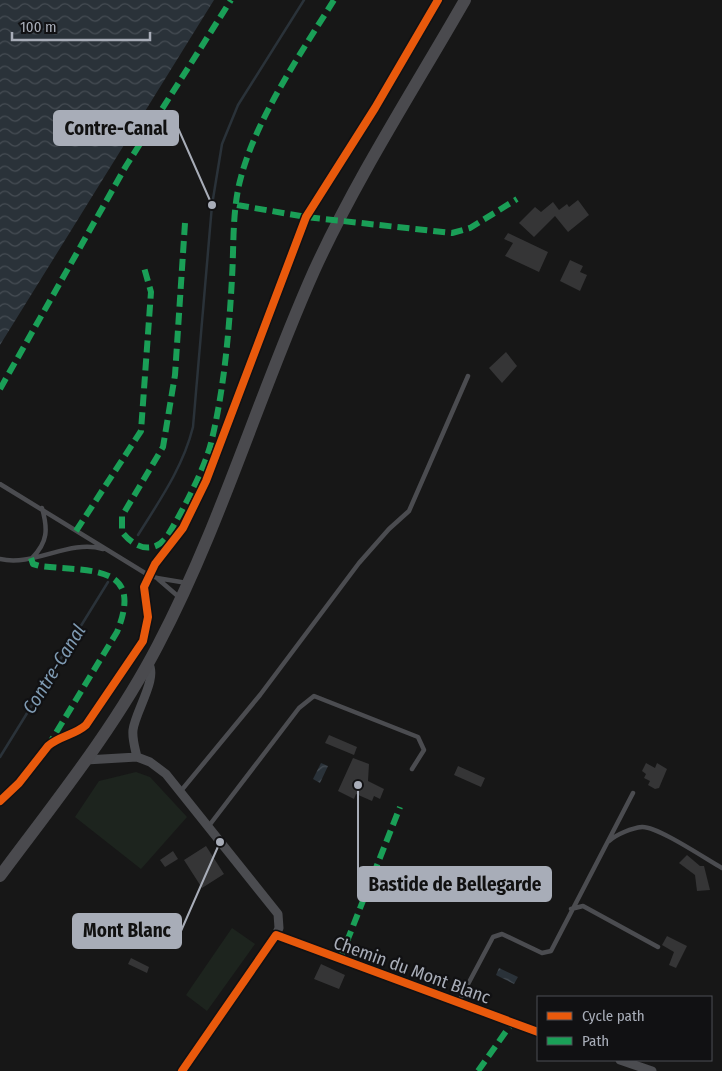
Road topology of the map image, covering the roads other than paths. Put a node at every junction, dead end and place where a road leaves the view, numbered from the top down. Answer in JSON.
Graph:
{"nodes":[{"id":1,"x":465,"y":0,"type":"edge"},
{"id":2,"x":468,"y":376,"type":"dead end"},
{"id":3,"x":0,"y":484,"type":"edge"},
{"id":4,"x":42,"y":508,"type":"junction"},
{"id":5,"x":109,"y":551,"type":"junction"},
{"id":6,"x":31,"y":558,"type":"junction"},
{"id":7,"x":0,"y":559,"type":"edge"},
{"id":8,"x":157,"y":578,"type":"junction"},
{"id":9,"x":188,"y":583,"type":"junction"},
{"id":10,"x":181,"y":598,"type":"junction"},
{"id":11,"x":148,"y":663,"type":"junction"},
{"id":12,"x":137,"y":757,"type":"junction"},
{"id":13,"x":86,"y":760,"type":"junction"},
{"id":14,"x":412,"y":769,"type":"dead end"},
{"id":15,"x":180,"y":792,"type":"junction"},
{"id":16,"x":633,"y":793,"type":"dead end"},
{"id":17,"x":208,"y":827,"type":"junction"},
{"id":18,"x":607,"y":843,"type":"junction"},
{"id":19,"x":722,"y":868,"type":"edge"},
{"id":20,"x":0,"y":876,"type":"edge"},
{"id":21,"x":572,"y":909,"type":"junction"},
{"id":22,"x":276,"y":935,"type":"junction"},
{"id":23,"x":658,"y":947,"type":"dead end"},
{"id":24,"x":458,"y":1003,"type":"junction"},
{"id":25,"x":537,"y":1032,"type":"edge"},
{"id":26,"x":623,"y":1061,"type":"edge"},
{"id":27,"x":182,"y":1071,"type":"edge"},
{"id":28,"x":652,"y":1071,"type":"edge"}],
"edges":[{"from":1,"to":9,"type":"street"},
{"from":2,"to":15,"type":"lane"},
{"from":3,"to":4,"type":"lane"},
{"from":4,"to":5,"type":"lane"},
{"from":4,"to":6,"type":"lane"},
{"from":5,"to":6,"type":"lane"},
{"from":5,"to":8,"type":"lane"},
{"from":6,"to":7,"type":"lane"},
{"from":8,"to":9,"type":"lane"},
{"from":8,"to":10,"type":"lane"},
{"from":9,"to":10,"type":"street"},
{"from":10,"to":11,"type":"street"},
{"from":11,"to":12,"type":"street"},
{"from":11,"to":13,"type":"street"},
{"from":12,"to":13,"type":"street"},
{"from":12,"to":15,"type":"street"},
{"from":13,"to":20,"type":"street"},
{"from":14,"to":17,"type":"lane"},
{"from":15,"to":17,"type":"street"},
{"from":16,"to":18,"type":"lane"},
{"from":17,"to":22,"type":"street"},
{"from":18,"to":19,"type":"lane"},
{"from":18,"to":21,"type":"lane"},
{"from":21,"to":23,"type":"lane"},
{"from":21,"to":24,"type":"lane"},
{"from":22,"to":24,"type":"street","name":"Chemin du Mont Blanc"},
{"from":22,"to":27,"type":"street"},
{"from":24,"to":25,"type":"street","name":"Chemin du Mont Blanc"},
{"from":26,"to":28,"type":"street"}]}
